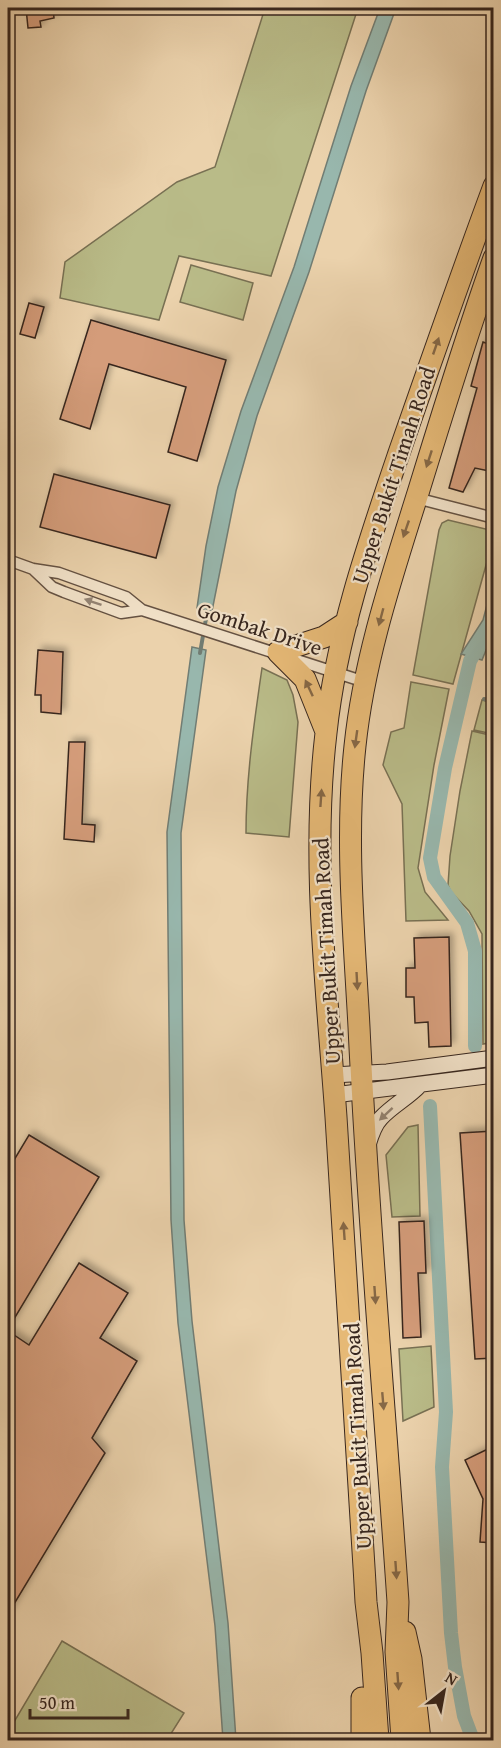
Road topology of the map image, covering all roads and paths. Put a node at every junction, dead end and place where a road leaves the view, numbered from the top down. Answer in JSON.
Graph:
{"nodes":[{"id":1,"x":494,"y":186,"type":"edge"},
{"id":2,"x":494,"y":258,"type":"edge"},
{"id":3,"x":416,"y":498,"type":"junction"},
{"id":4,"x":494,"y":518,"type":"edge"},
{"id":5,"x":8,"y":560,"type":"edge"},
{"id":6,"x":33,"y":570,"type":"junction"},
{"id":7,"x":142,"y":610,"type":"junction"},
{"id":8,"x":347,"y":622,"type":"junction"},
{"id":9,"x":278,"y":652,"type":"junction"},
{"id":10,"x":335,"y":673,"type":"junction"},
{"id":11,"x":365,"y":682,"type":"junction"},
{"id":12,"x":326,"y":732,"type":"junction"},
{"id":13,"x":352,"y":888,"type":"junction"},
{"id":14,"x":320,"y":897,"type":"junction"},
{"id":15,"x":494,"y":1058,"type":"edge"},
{"id":16,"x":494,"y":1075,"type":"edge"},
{"id":17,"x":361,"y":1083,"type":"junction"},
{"id":18,"x":334,"y":1085,"type":"junction"},
{"id":19,"x":420,"y":1085,"type":"junction"},
{"id":20,"x":365,"y":1153,"type":"junction"},
{"id":21,"x":366,"y":1602,"type":"junction"},
{"id":22,"x":398,"y":1602,"type":"junction"},
{"id":23,"x":362,"y":1740,"type":"edge"},
{"id":24,"x":378,"y":1740,"type":"edge"},
{"id":25,"x":402,"y":1740,"type":"edge"},
{"id":26,"x":420,"y":1740,"type":"edge"}],
"edges":[{"from":8,"to":1,"type":"highway","name":"Upper Bukit Timah Road","one_way":true},
{"from":2,"to":3,"type":"highway","name":"Upper Bukit Timah Road","one_way":true},
{"from":3,"to":4,"type":"street"},
{"from":3,"to":11,"type":"highway","name":"Upper Bukit Timah Road","one_way":true},
{"from":5,"to":6,"type":"street","name":"Gombak Drive"},
{"from":6,"to":7,"type":"street","name":"Gombak Drive"},
{"from":7,"to":6,"type":"street","name":"Gombak Drive","one_way":true},
{"from":7,"to":9,"type":"street","name":"Gombak Drive"},
{"from":8,"to":9,"type":"highway"},
{"from":8,"to":10,"type":"highway","name":"Upper Bukit Timah Road"},
{"from":9,"to":10,"type":"street","name":"Gombak Drive"},
{"from":12,"to":9,"type":"highway","one_way":true},
{"from":10,"to":11,"type":"street","name":"Gombak Drive"},
{"from":10,"to":12,"type":"highway","name":"Upper Bukit Timah Road"},
{"from":11,"to":13,"type":"highway","name":"Upper Bukit Timah Road","one_way":true},
{"from":14,"to":12,"type":"highway","name":"Upper Bukit Timah Road","one_way":true},
{"from":13,"to":14,"type":"highway"},
{"from":13,"to":17,"type":"highway","name":"Upper Bukit Timah Road","one_way":true},
{"from":14,"to":18,"type":"highway","name":"Upper Bukit Timah Road"},
{"from":15,"to":17,"type":"street"},
{"from":16,"to":19,"type":"street"},
{"from":17,"to":18,"type":"street"},
{"from":17,"to":19,"type":"street"},
{"from":17,"to":20,"type":"highway","name":"Upper Bukit Timah Road"},
{"from":21,"to":18,"type":"highway","name":"Upper Bukit Timah Road","one_way":true},
{"from":19,"to":20,"type":"street","one_way":true},
{"from":20,"to":22,"type":"highway","name":"Upper Bukit Timah Road","one_way":true},
{"from":21,"to":23,"type":"highway"},
{"from":21,"to":24,"type":"highway","name":"Upper Bukit Timah Road"},
{"from":22,"to":25,"type":"highway","name":"Upper Bukit Timah Road","one_way":true},
{"from":22,"to":26,"type":"highway"}]}
